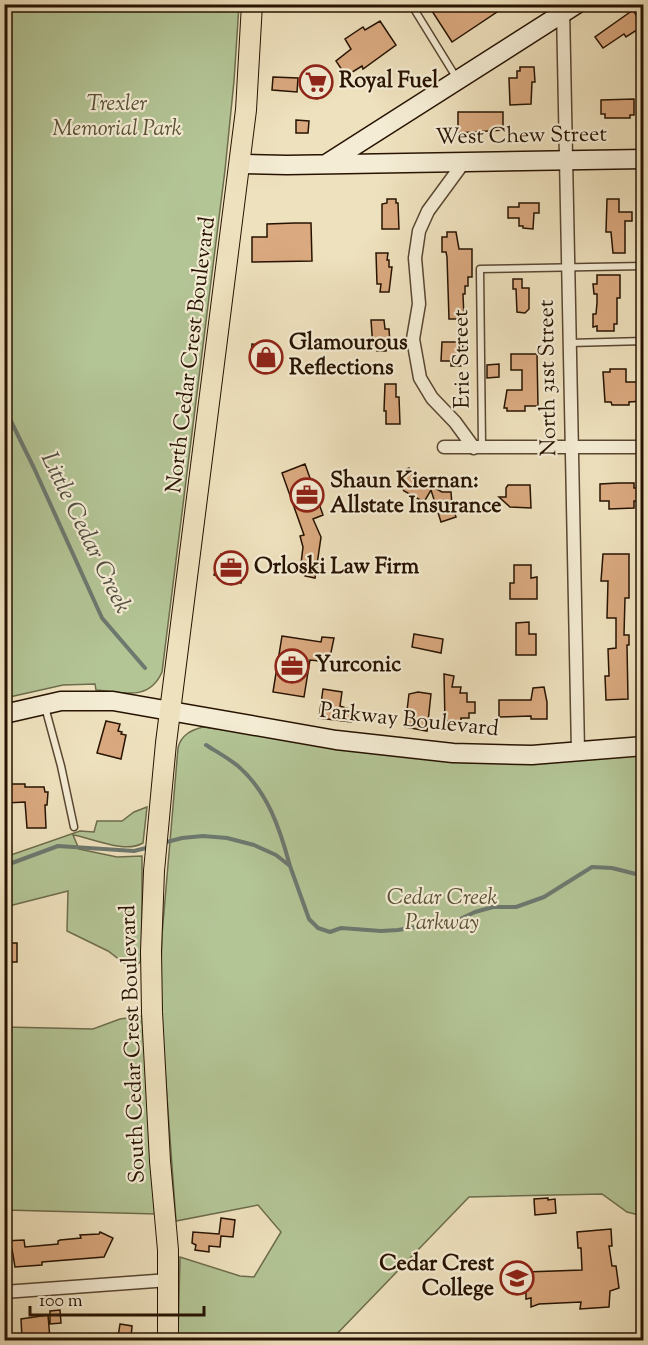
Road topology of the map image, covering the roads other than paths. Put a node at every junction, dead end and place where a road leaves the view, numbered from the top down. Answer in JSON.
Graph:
{"nodes":[{"id":1,"x":252,"y":4,"type":"edge"},
{"id":2,"x":411,"y":4,"type":"edge"},
{"id":3,"x":568,"y":8,"type":"edge"},
{"id":4,"x":458,"y":80,"type":"junction"},
{"id":5,"x":366,"y":140,"type":"junction"},
{"id":6,"x":644,"y":159,"type":"edge"},
{"id":7,"x":566,"y":161,"type":"junction"},
{"id":8,"x":464,"y":162,"type":"junction"},
{"id":9,"x":399,"y":163,"type":"junction"},
{"id":10,"x":240,"y":164,"type":"junction"},
{"id":11,"x":327,"y":164,"type":"junction"},
{"id":12,"x":644,"y":266,"type":"edge"},
{"id":13,"x":568,"y":268,"type":"junction"},
{"id":14,"x":644,"y":341,"type":"edge"},
{"id":15,"x":570,"y":343,"type":"junction"},
{"id":16,"x":444,"y":447,"type":"dead end"},
{"id":17,"x":571,"y":447,"type":"junction"},
{"id":18,"x":644,"y":447,"type":"edge"},
{"id":19,"x":478,"y":448,"type":"junction"},
{"id":20,"x":44,"y":704,"type":"junction"},
{"id":21,"x":171,"y":710,"type":"junction"},
{"id":22,"x":4,"y":714,"type":"edge"},
{"id":23,"x":644,"y":746,"type":"edge"},
{"id":24,"x":578,"y":752,"type":"junction"},
{"id":25,"x":74,"y":826,"type":"dead end"},
{"id":26,"x":169,"y":1280,"type":"junction"},
{"id":27,"x":4,"y":1292,"type":"edge"},
{"id":28,"x":168,"y":1341,"type":"edge"}],
"edges":[{"from":1,"to":10,"type":"main road","name":"North Cedar Crest Boulevard"},
{"from":2,"to":4,"type":"lane"},
{"from":3,"to":4,"type":"street"},
{"from":3,"to":7,"type":"street","name":"North 31st Street"},
{"from":4,"to":5,"type":"street"},
{"from":5,"to":9,"type":"street","name":"West Chew Street"},
{"from":5,"to":11,"type":"street"},
{"from":6,"to":7,"type":"street","name":"West Chew Street"},
{"from":7,"to":8,"type":"street","name":"West Chew Street"},
{"from":7,"to":13,"type":"street","name":"North 31st Street"},
{"from":8,"to":9,"type":"street","name":"West Chew Street"},
{"from":8,"to":19,"type":"street"},
{"from":9,"to":11,"type":"street","name":"West Chew Street"},
{"from":10,"to":11,"type":"street","name":"West Chew Street"},
{"from":10,"to":21,"type":"main road","name":"North Cedar Crest Boulevard"},
{"from":12,"to":13,"type":"lane"},
{"from":13,"to":15,"type":"street","name":"North 31st Street"},
{"from":13,"to":19,"type":"lane","name":"Erie Street"},
{"from":14,"to":15,"type":"lane"},
{"from":15,"to":17,"type":"street","name":"North 31st Street"},
{"from":16,"to":19,"type":"street"},
{"from":17,"to":18,"type":"street"},
{"from":17,"to":19,"type":"street"},
{"from":17,"to":24,"type":"street","name":"North 31st Street"},
{"from":20,"to":21,"type":"street","name":"Parkway Boulevard"},
{"from":20,"to":22,"type":"street","name":"Parkway Boulevard"},
{"from":20,"to":25,"type":"lane"},
{"from":21,"to":24,"type":"street","name":"Parkway Boulevard"},
{"from":21,"to":26,"type":"main road","name":"South Cedar Crest Boulevard"},
{"from":23,"to":24,"type":"street","name":"Parkway Boulevard"},
{"from":26,"to":27,"type":"street"},
{"from":26,"to":28,"type":"main road","name":"South Cedar Crest Boulevard"}]}
